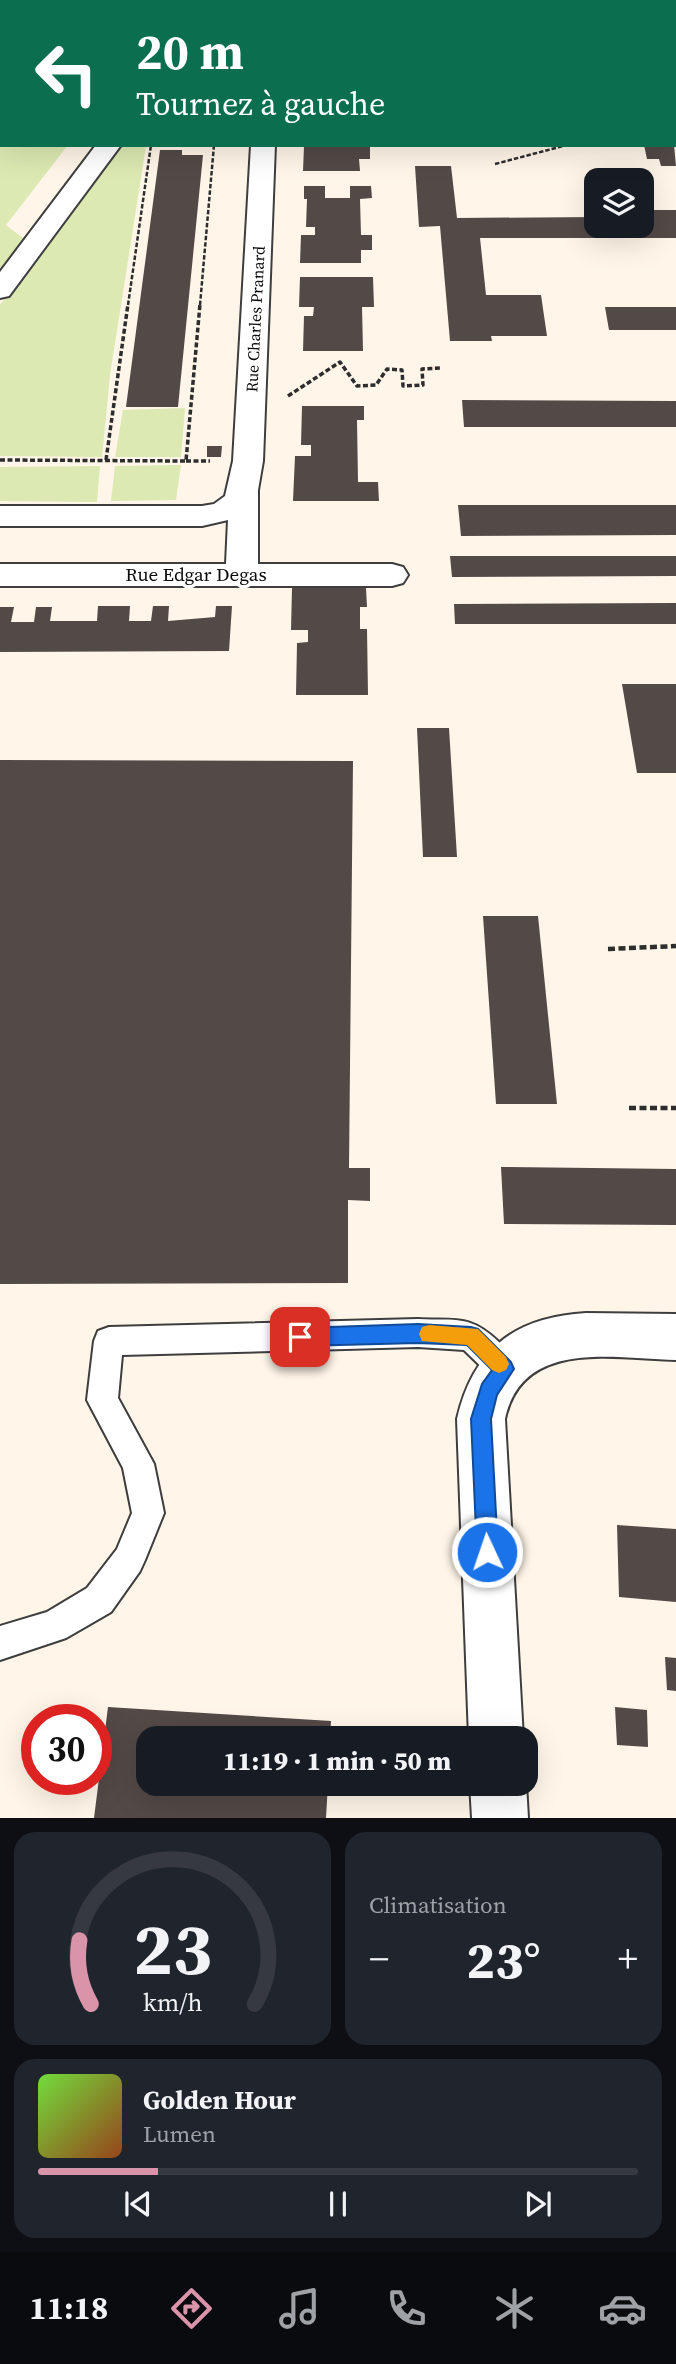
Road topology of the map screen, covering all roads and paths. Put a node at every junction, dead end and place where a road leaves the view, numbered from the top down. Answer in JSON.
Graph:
{"nodes":[{"id":1,"x":107,"y":147,"type":"edge"},
{"id":2,"x":151,"y":147,"type":"edge"},
{"id":3,"x":214,"y":147,"type":"edge"},
{"id":4,"x":264,"y":147,"type":"edge"},
{"id":5,"x":559,"y":147,"type":"edge"},
{"id":6,"x":495,"y":164,"type":"dead end"},
{"id":7,"x":0,"y":290,"type":"edge"},
{"id":8,"x":441,"y":368,"type":"dead end"},
{"id":9,"x":286,"y":397,"type":"dead end"},
{"id":10,"x":0,"y":460,"type":"edge"},
{"id":11,"x":106,"y":460,"type":"junction"},
{"id":12,"x":238,"y":500,"type":"junction"},
{"id":13,"x":0,"y":516,"type":"edge"},
{"id":14,"x":0,"y":575,"type":"edge"},
{"id":15,"x":242,"y":575,"type":"junction"},
{"id":16,"x":392,"y":575,"type":"dead end"},
{"id":17,"x":676,"y":946,"type":"edge"},
{"id":18,"x":608,"y":949,"type":"dead end"},
{"id":19,"x":629,"y":1108,"type":"dead end"},
{"id":20,"x":676,"y":1108,"type":"edge"},
{"id":21,"x":676,"y":1337,"type":"edge"},
{"id":22,"x":505,"y":1369,"type":"junction"},
{"id":23,"x":0,"y":1643,"type":"edge"},
{"id":24,"x":495,"y":1726,"type":"edge"},
{"id":25,"x":499,"y":1796,"type":"edge"},
{"id":26,"x":500,"y":1818,"type":"edge"}],
"edges":[{"from":1,"to":7,"type":"street"},
{"from":2,"to":11,"type":"path"},
{"from":3,"to":11,"type":"path"},
{"from":4,"to":12,"type":"street","name":"Rue Charles Pranard"},
{"from":5,"to":6,"type":"path"},
{"from":8,"to":9,"type":"path"},
{"from":10,"to":11,"type":"path"},
{"from":12,"to":13,"type":"street"},
{"from":12,"to":15,"type":"street","name":"Rue Charles Pranard"},
{"from":14,"to":15,"type":"street","name":"Rue Edgar Degas"},
{"from":15,"to":16,"type":"street","name":"Rue Edgar Degas"},
{"from":17,"to":18,"type":"path"},
{"from":19,"to":20,"type":"path"},
{"from":21,"to":22,"type":"street"},
{"from":22,"to":23,"type":"lane"},
{"from":22,"to":24,"type":"street"},
{"from":25,"to":26,"type":"street"}]}
